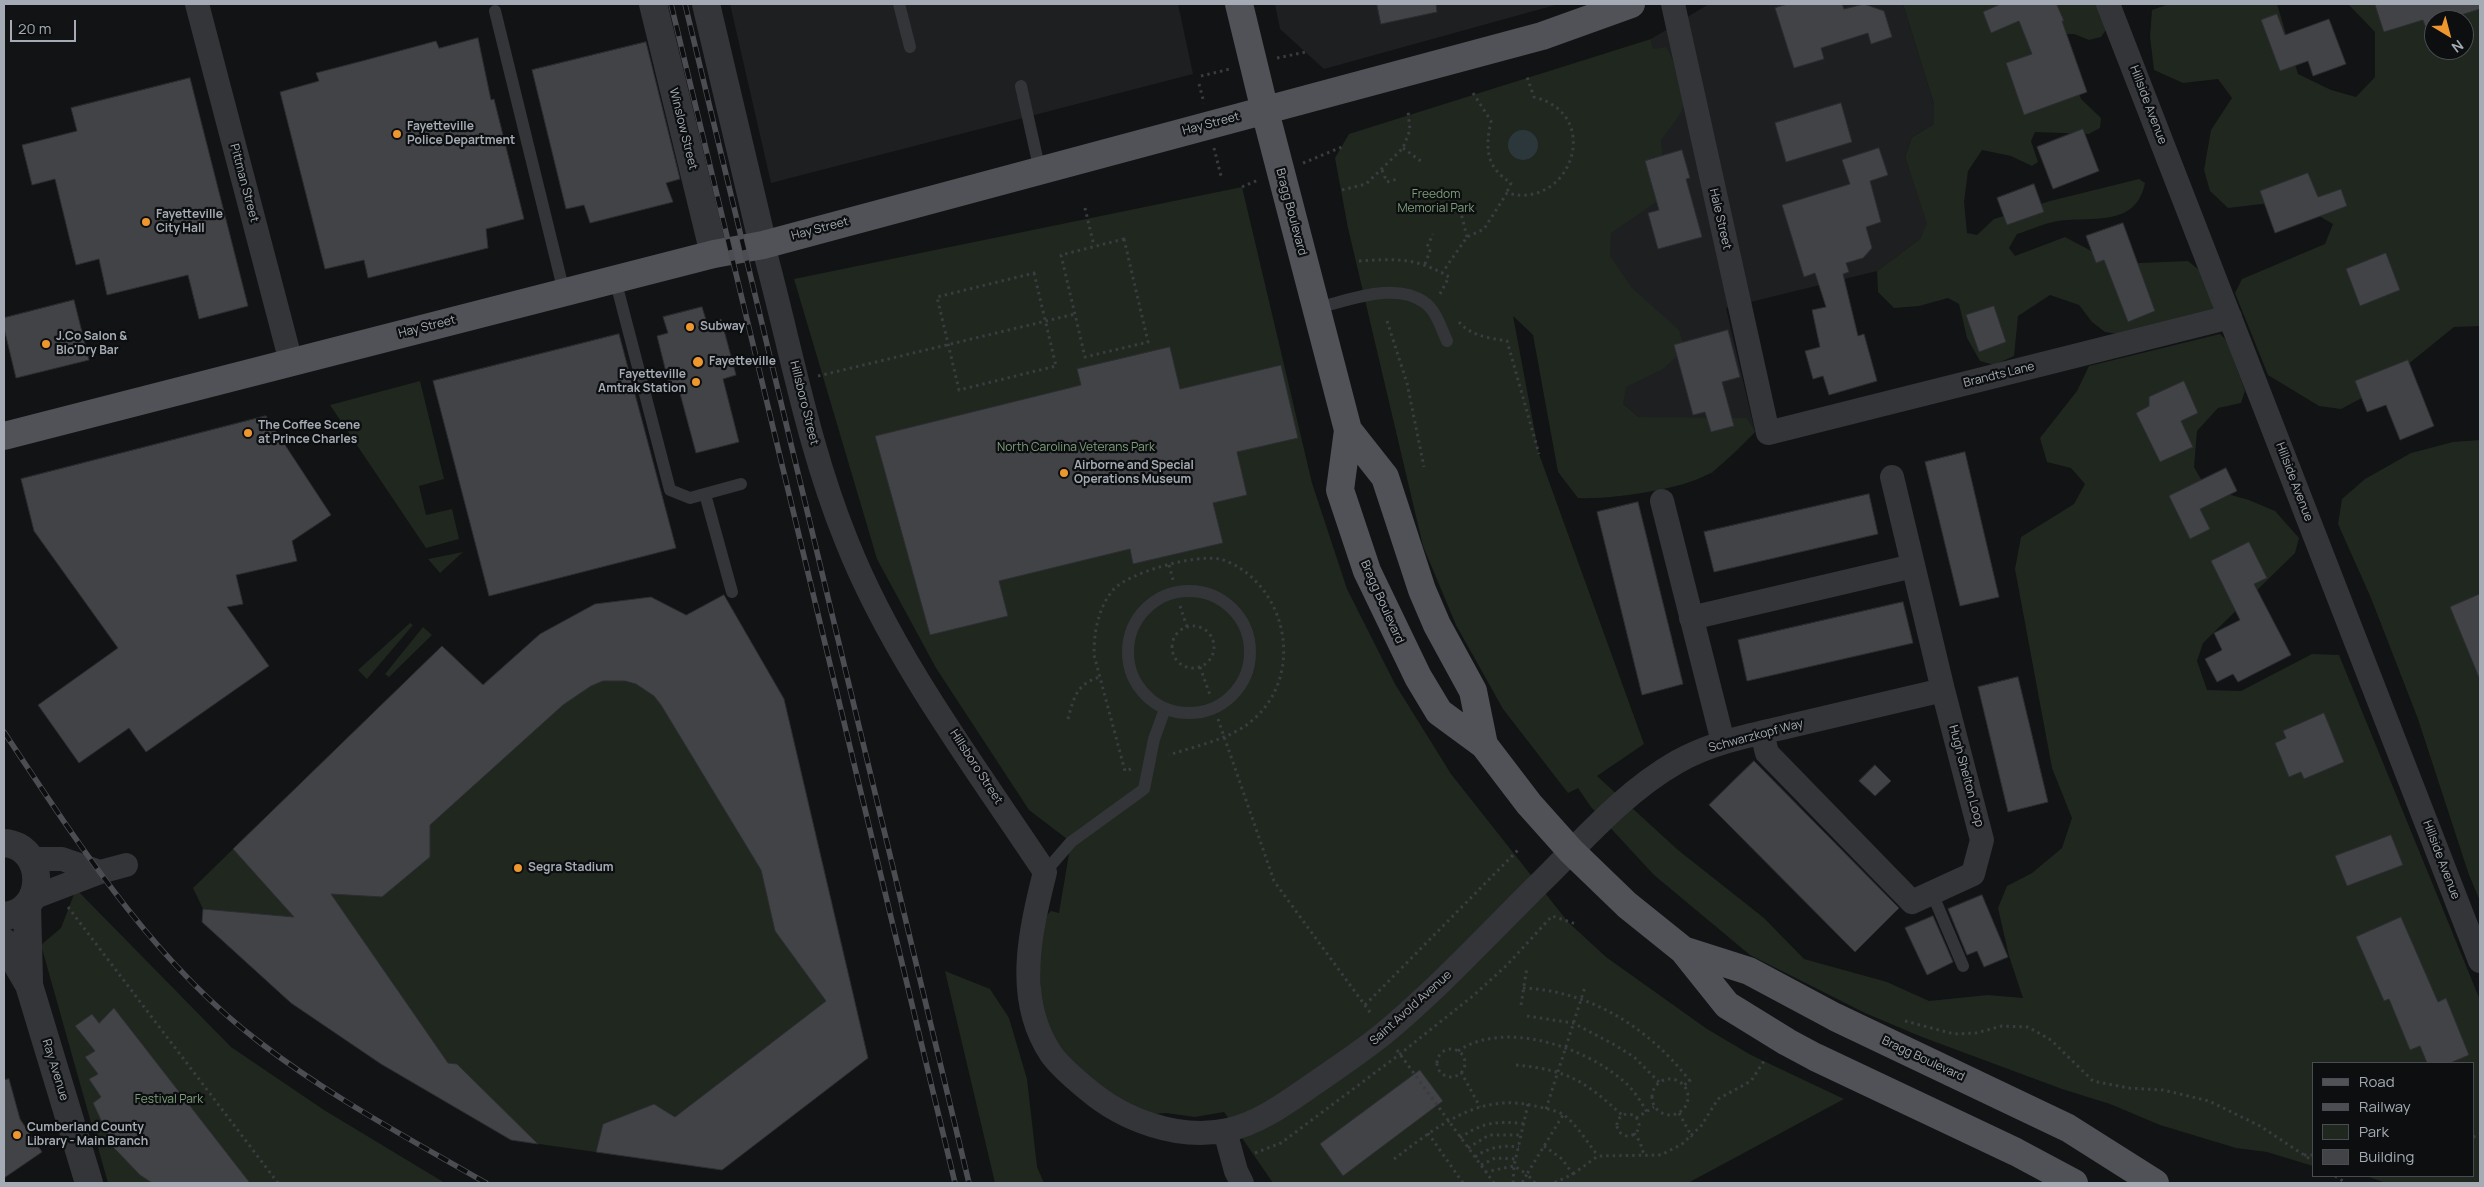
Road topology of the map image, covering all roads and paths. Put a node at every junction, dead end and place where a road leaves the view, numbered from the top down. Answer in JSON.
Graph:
{"nodes":[{"id":1,"x":197,"y":4,"type":"edge"},
{"id":2,"x":653,"y":4,"type":"edge"},
{"id":3,"x":706,"y":4,"type":"edge"},
{"id":4,"x":899,"y":4,"type":"edge"},
{"id":5,"x":1240,"y":4,"type":"edge"},
{"id":6,"x":1632,"y":4,"type":"edge"},
{"id":7,"x":1673,"y":4,"type":"edge"},
{"id":8,"x":2116,"y":6,"type":"edge"},
{"id":9,"x":495,"y":11,"type":"dead end"},
{"id":10,"x":910,"y":46,"type":"dead end"},
{"id":11,"x":1527,"y":78,"type":"dead end"},
{"id":12,"x":1021,"y":86,"type":"dead end"},
{"id":13,"x":1473,"y":92,"type":"dead end"},
{"id":14,"x":1265,"y":111,"type":"junction"},
{"id":15,"x":1408,"y":111,"type":"dead end"},
{"id":16,"x":1404,"y":148,"type":"junction"},
{"id":17,"x":1422,"y":162,"type":"dead end"},
{"id":18,"x":1382,"y":170,"type":"junction"},
{"id":19,"x":1040,"y":171,"type":"junction"},
{"id":20,"x":1396,"y":179,"type":"dead end"},
{"id":21,"x":1342,"y":190,"type":"dead end"},
{"id":22,"x":1507,"y":192,"type":"junction"},
{"id":23,"x":1468,"y":204,"type":"dead end"},
{"id":24,"x":1085,"y":208,"type":"dead end"},
{"id":25,"x":1433,"y":234,"type":"dead end"},
{"id":26,"x":1467,"y":237,"type":"junction"},
{"id":27,"x":763,"y":244,"type":"junction"},
{"id":28,"x":1094,"y":246,"type":"junction"},
{"id":29,"x":714,"y":254,"type":"junction"},
{"id":30,"x":1360,"y":261,"type":"dead end"},
{"id":31,"x":1425,"y":264,"type":"junction"},
{"id":32,"x":1442,"y":273,"type":"junction"},
{"id":33,"x":615,"y":279,"type":"junction"},
{"id":34,"x":564,"y":292,"type":"junction"},
{"id":35,"x":1444,"y":300,"type":"dead end"},
{"id":36,"x":1316,"y":308,"type":"junction"},
{"id":37,"x":1075,"y":314,"type":"junction"},
{"id":38,"x":2230,"y":317,"type":"junction"},
{"id":39,"x":1457,"y":320,"type":"dead end"},
{"id":40,"x":1045,"y":321,"type":"junction"},
{"id":41,"x":1387,"y":321,"type":"dead end"},
{"id":42,"x":1447,"y":341,"type":"dead end"},
{"id":43,"x":948,"y":344,"type":"junction"},
{"id":44,"x":291,"y":362,"type":"junction"},
{"id":45,"x":817,"y":376,"type":"dead end"},
{"id":46,"x":1348,"y":430,"type":"junction"},
{"id":47,"x":1768,"y":433,"type":"joint"},
{"id":48,"x":4,"y":436,"type":"edge"},
{"id":49,"x":1539,"y":454,"type":"dead end"},
{"id":50,"x":1424,"y":467,"type":"dead end"},
{"id":51,"x":1892,"y":477,"type":"dead end"},
{"id":52,"x":742,"y":484,"type":"dead end"},
{"id":53,"x":705,"y":494,"type":"junction"},
{"id":54,"x":1662,"y":501,"type":"dead end"},
{"id":55,"x":1169,"y":565,"type":"junction"},
{"id":56,"x":1913,"y":566,"type":"junction"},
{"id":57,"x":1173,"y":580,"type":"dead end"},
{"id":58,"x":732,"y":592,"type":"dead end"},
{"id":59,"x":1180,"y":606,"type":"dead end"},
{"id":60,"x":1691,"y":618,"type":"junction"},
{"id":61,"x":1186,"y":627,"type":"junction"},
{"id":62,"x":1200,"y":667,"type":"junction"},
{"id":63,"x":1099,"y":677,"type":"junction"},
{"id":64,"x":1943,"y":690,"type":"junction"},
{"id":65,"x":1210,"y":695,"type":"dead end"},
{"id":66,"x":1165,"y":709,"type":"junction"},
{"id":67,"x":1068,"y":719,"type":"dead end"},
{"id":68,"x":1218,"y":719,"type":"dead end"},
{"id":69,"x":1762,"y":733,"type":"junction"},
{"id":70,"x":1224,"y":736,"type":"junction"},
{"id":71,"x":1724,"y":742,"type":"junction"},
{"id":72,"x":1484,"y":745,"type":"junction"},
{"id":73,"x":1166,"y":756,"type":"dead end"},
{"id":74,"x":1136,"y":767,"type":"dead end"},
{"id":75,"x":4,"y":843,"type":"edge"},
{"id":76,"x":1519,"y":849,"type":"dead end"},
{"id":77,"x":1571,"y":851,"type":"junction"},
{"id":78,"x":31,"y":859,"type":"junction"},
{"id":79,"x":126,"y":865,"type":"dead end"},
{"id":80,"x":100,"y":872,"type":"junction"},
{"id":81,"x":1045,"y":872,"type":"junction"},
{"id":82,"x":1932,"y":893,"type":"junction"},
{"id":83,"x":62,"y":899,"type":"dead end"},
{"id":84,"x":21,"y":906,"type":"edge"},
{"id":85,"x":1576,"y":924,"type":"dead end"},
{"id":86,"x":4,"y":942,"type":"edge"},
{"id":87,"x":1683,"y":950,"type":"junction"},
{"id":88,"x":2480,"y":961,"type":"edge"},
{"id":89,"x":1963,"y":966,"type":"dead end"},
{"id":90,"x":1526,"y":967,"type":"dead end"},
{"id":91,"x":29,"y":985,"type":"junction"},
{"id":92,"x":1585,"y":986,"type":"dead end"},
{"id":93,"x":1523,"y":988,"type":"junction"},
{"id":94,"x":1581,"y":998,"type":"junction"},
{"id":95,"x":1521,"y":1005,"type":"dead end"},
{"id":96,"x":1365,"y":1006,"type":"junction"},
{"id":97,"x":1527,"y":1016,"type":"dead end"},
{"id":98,"x":1898,"y":1019,"type":"dead end"},
{"id":99,"x":1573,"y":1023,"type":"junction"},
{"id":100,"x":1385,"y":1033,"type":"junction"},
{"id":101,"x":1564,"y":1047,"type":"junction"},
{"id":102,"x":1458,"y":1051,"type":"junction"},
{"id":103,"x":1400,"y":1054,"type":"junction"},
{"id":104,"x":1767,"y":1057,"type":"dead end"},
{"id":105,"x":1516,"y":1065,"type":"dead end"},
{"id":106,"x":1461,"y":1072,"type":"junction"},
{"id":107,"x":1557,"y":1072,"type":"junction"},
{"id":108,"x":1659,"y":1082,"type":"junction"},
{"id":109,"x":1684,"y":1085,"type":"junction"},
{"id":110,"x":1528,"y":1104,"type":"junction"},
{"id":111,"x":1480,"y":1107,"type":"junction"},
{"id":112,"x":1654,"y":1107,"type":"junction"},
{"id":113,"x":1546,"y":1109,"type":"junction"},
{"id":114,"x":1647,"y":1112,"type":"junction"},
{"id":115,"x":1679,"y":1113,"type":"junction"},
{"id":116,"x":1563,"y":1114,"type":"junction"},
{"id":117,"x":1623,"y":1116,"type":"junction"},
{"id":118,"x":1636,"y":1118,"type":"junction"},
{"id":119,"x":1448,"y":1121,"type":"junction"},
{"id":120,"x":1524,"y":1124,"type":"junction"},
{"id":121,"x":1225,"y":1131,"type":"junction"},
{"id":122,"x":1428,"y":1133,"type":"junction"},
{"id":123,"x":1634,"y":1133,"type":"junction"},
{"id":124,"x":1522,"y":1135,"type":"junction"},
{"id":125,"x":1692,"y":1137,"type":"junction"},
{"id":126,"x":1460,"y":1138,"type":"junction"},
{"id":127,"x":1544,"y":1146,"type":"junction"},
{"id":128,"x":1519,"y":1147,"type":"junction"},
{"id":129,"x":1468,"y":1148,"type":"junction"},
{"id":130,"x":2304,"y":1155,"type":"junction"},
{"id":131,"x":2312,"y":1155,"type":"edge"},
{"id":132,"x":1232,"y":1156,"type":"junction"},
{"id":133,"x":1598,"y":1156,"type":"junction"},
{"id":134,"x":1644,"y":1156,"type":"junction"},
{"id":135,"x":1474,"y":1158,"type":"junction"},
{"id":136,"x":1394,"y":1159,"type":"dead end"},
{"id":137,"x":1516,"y":1159,"type":"junction"},
{"id":138,"x":2312,"y":1160,"type":"edge"},
{"id":139,"x":1480,"y":1166,"type":"junction"},
{"id":140,"x":1514,"y":1166,"type":"junction"},
{"id":141,"x":1485,"y":1172,"type":"junction"},
{"id":142,"x":1527,"y":1174,"type":"junction"},
{"id":143,"x":1573,"y":1174,"type":"junction"},
{"id":144,"x":89,"y":1183,"type":"edge"},
{"id":145,"x":278,"y":1183,"type":"edge"},
{"id":146,"x":1242,"y":1183,"type":"edge"},
{"id":147,"x":1463,"y":1183,"type":"edge"},
{"id":148,"x":1494,"y":1183,"type":"edge"},
{"id":149,"x":1513,"y":1183,"type":"edge"},
{"id":150,"x":1522,"y":1183,"type":"edge"},
{"id":151,"x":1535,"y":1183,"type":"edge"},
{"id":152,"x":1554,"y":1183,"type":"edge"},
{"id":153,"x":2074,"y":1183,"type":"edge"},
{"id":154,"x":2155,"y":1183,"type":"edge"}],
"edges":[{"from":1,"to":44,"type":"street","name":"Pittman Street"},
{"from":2,"to":29,"type":"street","name":"Winslow Street"},
{"from":3,"to":27,"type":"street"},
{"from":4,"to":10,"type":"lane"},
{"from":5,"to":14,"type":"main road","name":"Bragg Boulevard"},
{"from":6,"to":14,"type":"main road","name":"Hay Street"},
{"from":7,"to":47,"type":"street","name":"Hale Street"},
{"from":8,"to":38,"type":"street","name":"Hillside Avenue"},
{"from":9,"to":34,"type":"lane"},
{"from":11,"to":22,"type":"path"},
{"from":12,"to":19,"type":"lane"},
{"from":13,"to":22,"type":"path"},
{"from":14,"to":19,"type":"main road","name":"Hay Street"},
{"from":14,"to":36,"type":"main road","name":"Bragg Boulevard"},
{"from":15,"to":16,"type":"path"},
{"from":16,"to":17,"type":"path"},
{"from":16,"to":18,"type":"path"},
{"from":18,"to":20,"type":"path"},
{"from":18,"to":21,"type":"path"},
{"from":19,"to":27,"type":"main road","name":"Hay Street"},
{"from":22,"to":26,"type":"path"},
{"from":23,"to":26,"type":"path"},
{"from":24,"to":28,"type":"path"},
{"from":25,"to":31,"type":"path"},
{"from":26,"to":32,"type":"path"},
{"from":27,"to":29,"type":"main road","name":"Hay Street"},
{"from":27,"to":81,"type":"street","name":"Hillsboro Street"},
{"from":28,"to":37,"type":"path"},
{"from":28,"to":37,"type":"path"},
{"from":29,"to":33,"type":"main road","name":"Hay Street"},
{"from":30,"to":31,"type":"path"},
{"from":31,"to":32,"type":"path"},
{"from":32,"to":35,"type":"path"},
{"from":33,"to":34,"type":"main road","name":"Hay Street"},
{"from":33,"to":53,"type":"lane"},
{"from":34,"to":44,"type":"main road","name":"Hay Street"},
{"from":36,"to":42,"type":"lane"},
{"from":36,"to":46,"type":"main road","name":"Bragg Boulevard"},
{"from":37,"to":40,"type":"path"},
{"from":38,"to":47,"type":"street","name":"Brandts Lane"},
{"from":38,"to":88,"type":"street","name":"Hillside Avenue"},
{"from":39,"to":49,"type":"path"},
{"from":40,"to":43,"type":"path"},
{"from":40,"to":43,"type":"path"},
{"from":40,"to":43,"type":"path"},
{"from":41,"to":50,"type":"path"},
{"from":43,"to":45,"type":"path"},
{"from":44,"to":48,"type":"main road","name":"Hay Street"},
{"from":46,"to":72,"type":"main road","name":"Bragg Boulevard"},
{"from":46,"to":72,"type":"main road","name":"Bragg Boulevard"},
{"from":51,"to":56,"type":"street","name":"Hugh Shelton Loop"},
{"from":52,"to":53,"type":"lane"},
{"from":53,"to":58,"type":"lane"},
{"from":54,"to":60,"type":"street"},
{"from":55,"to":57,"type":"path"},
{"from":55,"to":63,"type":"path"},
{"from":55,"to":70,"type":"path"},
{"from":56,"to":60,"type":"street"},
{"from":56,"to":64,"type":"street","name":"Hugh Shelton Loop"},
{"from":59,"to":61,"type":"path"},
{"from":60,"to":71,"type":"street"},
{"from":61,"to":62,"type":"path"},
{"from":61,"to":62,"type":"path"},
{"from":62,"to":65,"type":"path"},
{"from":63,"to":67,"type":"path"},
{"from":63,"to":74,"type":"path"},
{"from":64,"to":69,"type":"street","name":"Schwarzkopf Way"},
{"from":64,"to":82,"type":"street","name":"Hugh Shelton Loop"},
{"from":66,"to":66,"type":"lane"},
{"from":66,"to":81,"type":"lane"},
{"from":68,"to":70,"type":"path"},
{"from":69,"to":71,"type":"street","name":"Schwarzkopf Way"},
{"from":69,"to":82,"type":"street","name":"Hugh Shelton Loop"},
{"from":70,"to":73,"type":"path"},
{"from":70,"to":96,"type":"path"},
{"from":71,"to":77,"type":"street","name":"Schwarzkopf Way"},
{"from":72,"to":77,"type":"main road","name":"Bragg Boulevard"},
{"from":75,"to":78,"type":"street"},
{"from":76,"to":96,"type":"path"},
{"from":77,"to":87,"type":"main road","name":"Bragg Boulevard"},
{"from":77,"to":100,"type":"street","name":"Saint Avold Avenue"},
{"from":78,"to":80,"type":"street"},
{"from":78,"to":84,"type":"street","name":"Ray Avenue"},
{"from":79,"to":80,"type":"street"},
{"from":80,"to":84,"type":"street"},
{"from":81,"to":121,"type":"street"},
{"from":82,"to":89,"type":"lane"},
{"from":83,"to":145,"type":"path"},
{"from":84,"to":91,"type":"street","name":"Ray Avenue"},
{"from":85,"to":103,"type":"path"},
{"from":86,"to":91,"type":"street","name":"Ray Avenue"},
{"from":87,"to":153,"type":"main road","name":"Bragg Boulevard"},
{"from":87,"to":154,"type":"main road","name":"Bragg Boulevard"},
{"from":90,"to":93,"type":"path"},
{"from":91,"to":144,"type":"street","name":"Ray Avenue"},
{"from":92,"to":94,"type":"path"},
{"from":93,"to":94,"type":"path"},
{"from":93,"to":95,"type":"path"},
{"from":94,"to":99,"type":"path"},
{"from":94,"to":109,"type":"path"},
{"from":96,"to":100,"type":"path"},
{"from":97,"to":99,"type":"path"},
{"from":98,"to":130,"type":"path"},
{"from":99,"to":101,"type":"path"},
{"from":99,"to":108,"type":"path"},
{"from":100,"to":103,"type":"path"},
{"from":100,"to":121,"type":"street","name":"Saint Avold Avenue"},
{"from":101,"to":102,"type":"path"},
{"from":101,"to":107,"type":"path"},
{"from":101,"to":114,"type":"path"},
{"from":102,"to":106,"type":"path"},
{"from":102,"to":106,"type":"path"},
{"from":103,"to":119,"type":"path"},
{"from":103,"to":132,"type":"path"},
{"from":104,"to":125,"type":"path"},
{"from":105,"to":107,"type":"path"},
{"from":106,"to":111,"type":"path"},
{"from":107,"to":113,"type":"path"},
{"from":107,"to":117,"type":"path"},
{"from":108,"to":109,"type":"path"},
{"from":108,"to":112,"type":"path"},
{"from":109,"to":115,"type":"path"},
{"from":110,"to":111,"type":"path"},
{"from":110,"to":113,"type":"path"},
{"from":110,"to":120,"type":"path"},
{"from":111,"to":119,"type":"path"},
{"from":112,"to":114,"type":"path"},
{"from":112,"to":115,"type":"path"},
{"from":113,"to":116,"type":"path"},
{"from":114,"to":118,"type":"path"},
{"from":115,"to":125,"type":"path"},
{"from":116,"to":127,"type":"path"},
{"from":116,"to":133,"type":"path"},
{"from":117,"to":118,"type":"path"},
{"from":117,"to":123,"type":"path"},
{"from":118,"to":123,"type":"path"},
{"from":119,"to":122,"type":"path"},
{"from":119,"to":126,"type":"path"},
{"from":120,"to":124,"type":"path"},
{"from":120,"to":126,"type":"path"},
{"from":121,"to":132,"type":"street"},
{"from":122,"to":136,"type":"path"},
{"from":122,"to":147,"type":"path"},
{"from":123,"to":134,"type":"path"},
{"from":124,"to":128,"type":"path"},
{"from":124,"to":129,"type":"path"},
{"from":125,"to":134,"type":"path"},
{"from":126,"to":129,"type":"path"},
{"from":127,"to":142,"type":"path"},
{"from":127,"to":143,"type":"path"},
{"from":128,"to":135,"type":"path"},
{"from":128,"to":137,"type":"path"},
{"from":129,"to":135,"type":"path"},
{"from":130,"to":131,"type":"path"},
{"from":130,"to":138,"type":"path"},
{"from":132,"to":146,"type":"street"},
{"from":133,"to":134,"type":"path"},
{"from":133,"to":143,"type":"path"},
{"from":135,"to":139,"type":"path"},
{"from":137,"to":139,"type":"path"},
{"from":137,"to":140,"type":"path"},
{"from":139,"to":141,"type":"path"},
{"from":140,"to":141,"type":"path"},
{"from":140,"to":142,"type":"path"},
{"from":140,"to":149,"type":"path"},
{"from":141,"to":148,"type":"path"},
{"from":142,"to":150,"type":"path"},
{"from":142,"to":151,"type":"path"},
{"from":143,"to":152,"type":"path"}]}
